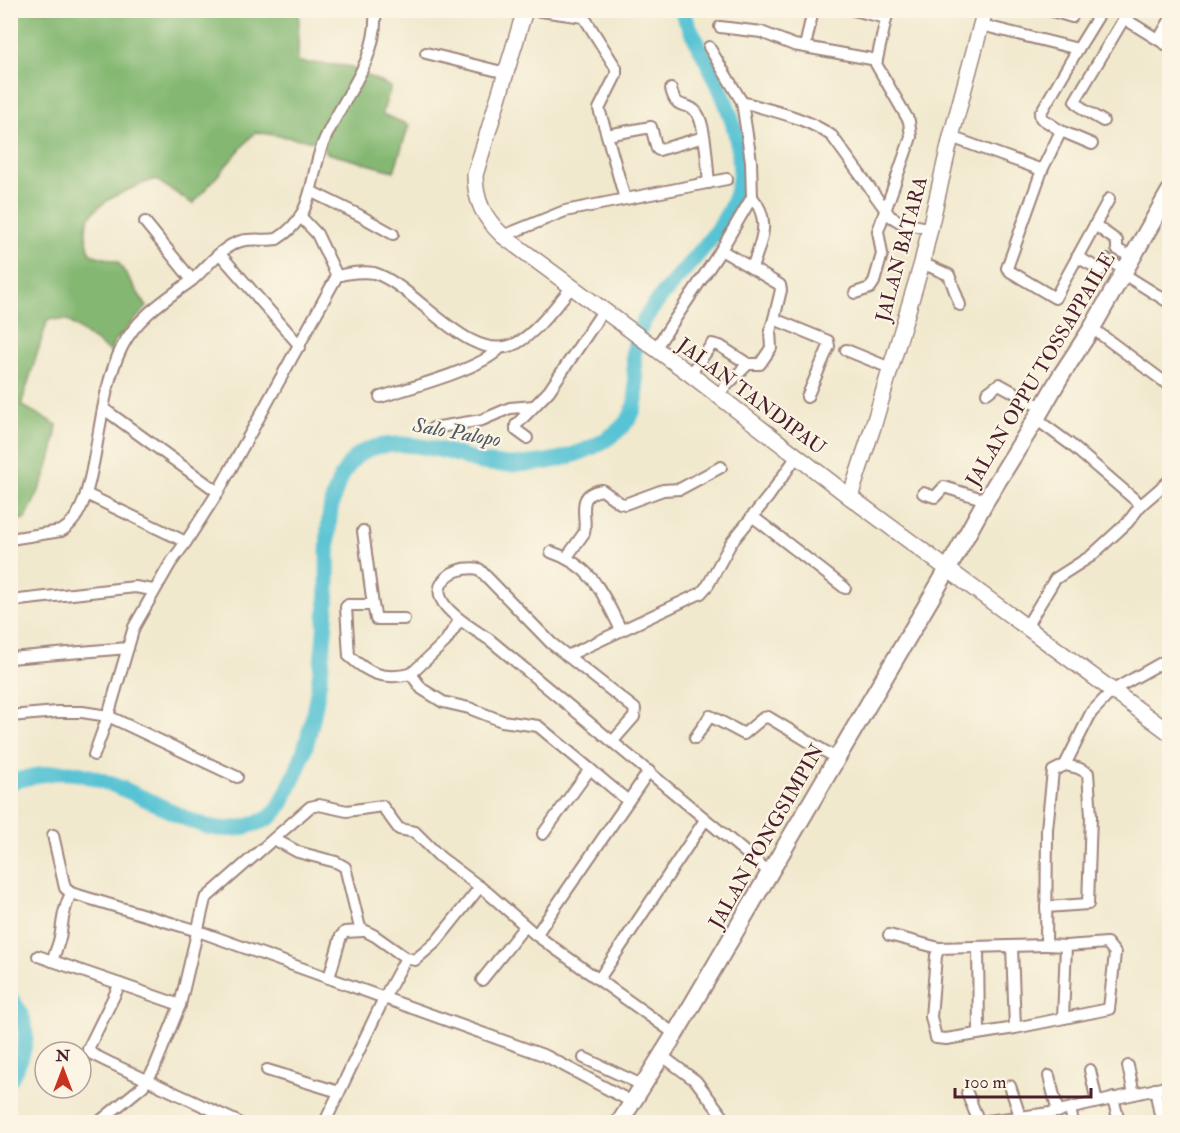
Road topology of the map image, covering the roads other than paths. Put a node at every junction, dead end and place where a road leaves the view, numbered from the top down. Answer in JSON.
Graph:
{"nodes":[{"id":1,"x":375,"y":10,"type":"edge"},
{"id":2,"x":525,"y":10,"type":"edge"},
{"id":3,"x":534,"y":10,"type":"edge"},
{"id":4,"x":813,"y":10,"type":"edge"},
{"id":5,"x":853,"y":10,"type":"edge"},
{"id":6,"x":1049,"y":10,"type":"edge"},
{"id":7,"x":1102,"y":10,"type":"edge"},
{"id":8,"x":887,"y":14,"type":"edge"},
{"id":9,"x":1127,"y":15,"type":"edge"},
{"id":10,"x":1072,"y":17,"type":"dead end"},
{"id":11,"x":983,"y":18,"type":"edge"},
{"id":12,"x":1170,"y":20,"type":"edge"},
{"id":13,"x":720,"y":27,"type":"dead end"},
{"id":14,"x":1159,"y":39,"type":"junction"},
{"id":15,"x":710,"y":47,"type":"dead end"},
{"id":16,"x":805,"y":47,"type":"junction"},
{"id":17,"x":1170,"y":47,"type":"edge"},
{"id":18,"x":1078,"y":49,"type":"junction"},
{"id":19,"x":426,"y":53,"type":"dead end"},
{"id":20,"x":877,"y":60,"type":"junction"},
{"id":21,"x":506,"y":73,"type":"junction"},
{"id":22,"x":671,"y":89,"type":"dead end"},
{"id":23,"x":742,"y":102,"type":"junction"},
{"id":24,"x":1103,"y":121,"type":"dead end"},
{"id":25,"x":1061,"y":131,"type":"junction"},
{"id":26,"x":607,"y":135,"type":"junction"},
{"id":27,"x":704,"y":137,"type":"junction"},
{"id":28,"x":951,"y":137,"type":"junction"},
{"id":29,"x":1092,"y":144,"type":"dead end"},
{"id":30,"x":1042,"y":170,"type":"junction"},
{"id":31,"x":727,"y":179,"type":"dead end"},
{"id":32,"x":709,"y":183,"type":"junction"},
{"id":33,"x":1170,"y":191,"type":"edge"},
{"id":34,"x":312,"y":192,"type":"junction"},
{"id":35,"x":752,"y":196,"type":"junction"},
{"id":36,"x":625,"y":199,"type":"junction"},
{"id":37,"x":1109,"y":199,"type":"dead end"},
{"id":38,"x":886,"y":209,"type":"junction"},
{"id":39,"x":300,"y":216,"type":"junction"},
{"id":40,"x":145,"y":222,"type":"dead end"},
{"id":41,"x":1095,"y":225,"type":"junction"},
{"id":42,"x":931,"y":229,"type":"junction"},
{"id":43,"x":393,"y":234,"type":"dead end"},
{"id":44,"x":503,"y":236,"type":"junction"},
{"id":45,"x":721,"y":250,"type":"junction"},
{"id":46,"x":220,"y":254,"type":"junction"},
{"id":47,"x":1077,"y":257,"type":"junction"},
{"id":48,"x":922,"y":263,"type":"junction"},
{"id":49,"x":1126,"y":266,"type":"junction"},
{"id":50,"x":752,"y":268,"type":"junction"},
{"id":51,"x":337,"y":276,"type":"junction"},
{"id":52,"x":192,"y":280,"type":"junction"},
{"id":53,"x":572,"y":287,"type":"junction"},
{"id":54,"x":855,"y":293,"type":"dead end"},
{"id":55,"x":1170,"y":303,"type":"edge"},
{"id":56,"x":960,"y":305,"type":"dead end"},
{"id":57,"x":603,"y":311,"type":"junction"},
{"id":58,"x":774,"y":319,"type":"junction"},
{"id":59,"x":1092,"y":328,"type":"junction"},
{"id":60,"x":300,"y":346,"type":"junction"},
{"id":61,"x":652,"y":347,"type":"junction"},
{"id":62,"x":500,"y":348,"type":"junction"},
{"id":63,"x":846,"y":350,"type":"dead end"},
{"id":64,"x":748,"y":364,"type":"junction"},
{"id":65,"x":890,"y":368,"type":"junction"},
{"id":66,"x":690,"y":374,"type":"junction"},
{"id":67,"x":1170,"y":386,"type":"edge"},
{"id":68,"x":987,"y":393,"type":"dead end"},
{"id":69,"x":717,"y":395,"type":"junction"},
{"id":70,"x":380,"y":397,"type":"dead end"},
{"id":71,"x":807,"y":397,"type":"dead end"},
{"id":72,"x":534,"y":406,"type":"junction"},
{"id":73,"x":104,"y":409,"type":"junction"},
{"id":74,"x":1040,"y":413,"type":"junction"},
{"id":75,"x":433,"y":428,"type":"dead end"},
{"id":76,"x":527,"y":438,"type":"dead end"},
{"id":77,"x":797,"y":456,"type":"junction"},
{"id":78,"x":721,"y":467,"type":"dead end"},
{"id":79,"x":1170,"y":480,"type":"edge"},
{"id":80,"x":218,"y":492,"type":"junction"},
{"id":81,"x":923,"y":493,"type":"dead end"},
{"id":82,"x":86,"y":494,"type":"junction"},
{"id":83,"x":850,"y":497,"type":"junction"},
{"id":84,"x":986,"y":500,"type":"junction"},
{"id":85,"x":1141,"y":505,"type":"junction"},
{"id":86,"x":752,"y":516,"type":"junction"},
{"id":87,"x":363,"y":531,"type":"dead end"},
{"id":88,"x":10,"y":539,"type":"edge"},
{"id":89,"x":186,"y":542,"type":"junction"},
{"id":90,"x":551,"y":552,"type":"dead end"},
{"id":91,"x":567,"y":557,"type":"junction"},
{"id":92,"x":948,"y":569,"type":"junction"},
{"id":93,"x":845,"y":588,"type":"dead end"},
{"id":94,"x":153,"y":590,"type":"junction"},
{"id":95,"x":10,"y":601,"type":"edge"},
{"id":96,"x":372,"y":605,"type":"junction"},
{"id":97,"x":404,"y":619,"type":"dead end"},
{"id":98,"x":459,"y":621,"type":"junction"},
{"id":99,"x":1026,"y":627,"type":"junction"},
{"id":100,"x":621,"y":630,"type":"junction"},
{"id":101,"x":128,"y":648,"type":"junction"},
{"id":102,"x":567,"y":656,"type":"junction"},
{"id":103,"x":10,"y":658,"type":"edge"},
{"id":104,"x":1170,"y":658,"type":"edge"},
{"id":105,"x":411,"y":674,"type":"junction"},
{"id":106,"x":1113,"y":690,"type":"junction"},
{"id":107,"x":10,"y":716,"type":"edge"},
{"id":108,"x":108,"y":716,"type":"junction"},
{"id":109,"x":1170,"y":733,"type":"edge"},
{"id":110,"x":695,"y":738,"type":"dead end"},
{"id":111,"x":613,"y":741,"type":"junction"},
{"id":112,"x":94,"y":755,"type":"dead end"},
{"id":113,"x":836,"y":758,"type":"junction"},
{"id":114,"x":1065,"y":765,"type":"junction"},
{"id":115,"x":590,"y":769,"type":"junction"},
{"id":116,"x":649,"y":771,"type":"junction"},
{"id":117,"x":237,"y":777,"type":"dead end"},
{"id":118,"x":627,"y":800,"type":"junction"},
{"id":119,"x":705,"y":820,"type":"junction"},
{"id":120,"x":543,"y":834,"type":"dead end"},
{"id":121,"x":53,"y":835,"type":"dead end"},
{"id":122,"x":274,"y":839,"type":"junction"},
{"id":123,"x":769,"y":872,"type":"junction"},
{"id":124,"x":480,"y":887,"type":"junction"},
{"id":125,"x":71,"y":893,"type":"junction"},
{"id":126,"x":1046,"y":907,"type":"junction"},
{"id":127,"x":525,"y":926,"type":"junction"},
{"id":128,"x":198,"y":931,"type":"junction"},
{"id":129,"x":363,"y":931,"type":"junction"},
{"id":130,"x":536,"y":935,"type":"junction"},
{"id":131,"x":889,"y":935,"type":"dead end"},
{"id":132,"x":1046,"y":945,"type":"junction"},
{"id":133,"x":1012,"y":946,"type":"junction"},
{"id":134,"x":1066,"y":946,"type":"junction"},
{"id":135,"x":978,"y":947,"type":"junction"},
{"id":136,"x":939,"y":948,"type":"junction"},
{"id":137,"x":38,"y":956,"type":"dead end"},
{"id":138,"x":406,"y":958,"type":"junction"},
{"id":139,"x":52,"y":961,"type":"junction"},
{"id":140,"x":328,"y":978,"type":"junction"},
{"id":141,"x":599,"y":979,"type":"junction"},
{"id":142,"x":482,"y":980,"type":"dead end"},
{"id":143,"x":120,"y":984,"type":"junction"},
{"id":144,"x":384,"y":998,"type":"junction"},
{"id":145,"x":180,"y":1005,"type":"junction"},
{"id":146,"x":1063,"y":1018,"type":"junction"},
{"id":147,"x":1015,"y":1028,"type":"junction"},
{"id":148,"x":979,"y":1033,"type":"junction"},
{"id":149,"x":675,"y":1034,"type":"junction"},
{"id":150,"x":661,"y":1055,"type":"junction"},
{"id":151,"x":584,"y":1058,"type":"dead end"},
{"id":152,"x":1128,"y":1066,"type":"dead end"},
{"id":153,"x":267,"y":1070,"type":"dead end"},
{"id":154,"x":1090,"y":1070,"type":"dead end"},
{"id":155,"x":1049,"y":1076,"type":"dead end"},
{"id":156,"x":147,"y":1081,"type":"junction"},
{"id":157,"x":642,"y":1085,"type":"junction"},
{"id":158,"x":1010,"y":1086,"type":"dead end"},
{"id":159,"x":1170,"y":1086,"type":"edge"},
{"id":160,"x":1155,"y":1089,"type":"junction"},
{"id":161,"x":339,"y":1092,"type":"junction"},
{"id":162,"x":967,"y":1093,"type":"dead end"},
{"id":163,"x":1134,"y":1094,"type":"junction"},
{"id":164,"x":1113,"y":1098,"type":"junction"},
{"id":165,"x":632,"y":1102,"type":"junction"},
{"id":166,"x":1097,"y":1102,"type":"junction"},
{"id":167,"x":1070,"y":1109,"type":"junction"},
{"id":168,"x":1058,"y":1112,"type":"junction"},
{"id":169,"x":1021,"y":1120,"type":"edge"},
{"id":170,"x":1161,"y":1120,"type":"dead end"},
{"id":171,"x":99,"y":1122,"type":"edge"},
{"id":172,"x":238,"y":1122,"type":"edge"},
{"id":173,"x":326,"y":1122,"type":"edge"},
{"id":174,"x":620,"y":1122,"type":"edge"},
{"id":175,"x":727,"y":1122,"type":"edge"},
{"id":176,"x":979,"y":1122,"type":"edge"},
{"id":177,"x":1073,"y":1122,"type":"edge"},
{"id":178,"x":1119,"y":1122,"type":"edge"}],
"edges":[{"from":1,"to":34,"type":"street"},
{"from":2,"to":21,"type":"street","name":"JALAN TANDIPAU"},
{"from":3,"to":26,"type":"street"},
{"from":4,"to":16,"type":"street"},
{"from":5,"to":8,"type":"street"},
{"from":6,"to":10,"type":"street"},
{"from":7,"to":18,"type":"street"},
{"from":8,"to":20,"type":"street"},
{"from":9,"to":14,"type":"street"},
{"from":9,"to":24,"type":"street"},
{"from":11,"to":18,"type":"street"},
{"from":11,"to":28,"type":"street","name":"JALAN BATARA"},
{"from":12,"to":14,"type":"street"},
{"from":13,"to":16,"type":"street"},
{"from":14,"to":17,"type":"street"},
{"from":15,"to":23,"type":"street"},
{"from":16,"to":20,"type":"street"},
{"from":18,"to":25,"type":"street"},
{"from":19,"to":21,"type":"street"},
{"from":20,"to":38,"type":"street"},
{"from":21,"to":44,"type":"street","name":"JALAN TANDIPAU"},
{"from":22,"to":27,"type":"street"},
{"from":23,"to":35,"type":"street"},
{"from":23,"to":38,"type":"street"},
{"from":25,"to":29,"type":"street"},
{"from":25,"to":30,"type":"street"},
{"from":26,"to":27,"type":"street"},
{"from":26,"to":36,"type":"street"},
{"from":27,"to":32,"type":"street"},
{"from":28,"to":30,"type":"street"},
{"from":28,"to":42,"type":"street","name":"JALAN BATARA"},
{"from":30,"to":47,"type":"street"},
{"from":31,"to":32,"type":"street"},
{"from":32,"to":36,"type":"street"},
{"from":33,"to":49,"type":"main road","name":"JALAN OPPU TOSSAPPAILE"},
{"from":34,"to":39,"type":"street"},
{"from":34,"to":43,"type":"street"},
{"from":35,"to":45,"type":"street"},
{"from":35,"to":50,"type":"street"},
{"from":36,"to":44,"type":"street"},
{"from":37,"to":41,"type":"street"},
{"from":38,"to":42,"type":"street"},
{"from":38,"to":54,"type":"street"},
{"from":39,"to":46,"type":"street"},
{"from":39,"to":51,"type":"street"},
{"from":40,"to":52,"type":"street"},
{"from":41,"to":47,"type":"street"},
{"from":41,"to":49,"type":"street"},
{"from":42,"to":48,"type":"street","name":"JALAN BATARA"},
{"from":44,"to":53,"type":"street","name":"JALAN TANDIPAU"},
{"from":45,"to":50,"type":"street"},
{"from":45,"to":61,"type":"street"},
{"from":46,"to":52,"type":"street"},
{"from":46,"to":60,"type":"street"},
{"from":47,"to":49,"type":"street"},
{"from":48,"to":56,"type":"street"},
{"from":48,"to":65,"type":"street","name":"JALAN BATARA"},
{"from":49,"to":55,"type":"street"},
{"from":49,"to":59,"type":"main road","name":"JALAN OPPU TOSSAPPAILE"},
{"from":50,"to":58,"type":"street"},
{"from":51,"to":60,"type":"street"},
{"from":51,"to":62,"type":"street"},
{"from":52,"to":73,"type":"street"},
{"from":53,"to":57,"type":"street","name":"JALAN TANDIPAU"},
{"from":53,"to":62,"type":"street"},
{"from":57,"to":61,"type":"street","name":"JALAN TANDIPAU"},
{"from":57,"to":72,"type":"street"},
{"from":58,"to":64,"type":"street"},
{"from":58,"to":71,"type":"street"},
{"from":59,"to":67,"type":"street"},
{"from":59,"to":74,"type":"main road","name":"JALAN OPPU TOSSAPPAILE"},
{"from":60,"to":80,"type":"street"},
{"from":61,"to":66,"type":"street","name":"JALAN TANDIPAU"},
{"from":62,"to":70,"type":"street"},
{"from":63,"to":65,"type":"street"},
{"from":64,"to":66,"type":"street"},
{"from":64,"to":69,"type":"street"},
{"from":65,"to":83,"type":"street","name":"JALAN BATARA"},
{"from":66,"to":69,"type":"street","name":"JALAN TANDIPAU"},
{"from":68,"to":74,"type":"street"},
{"from":69,"to":77,"type":"street","name":"JALAN TANDIPAU"},
{"from":72,"to":75,"type":"street"},
{"from":72,"to":76,"type":"street"},
{"from":73,"to":80,"type":"street"},
{"from":73,"to":82,"type":"street"},
{"from":74,"to":84,"type":"main road","name":"JALAN OPPU TOSSAPPAILE"},
{"from":74,"to":85,"type":"street"},
{"from":77,"to":83,"type":"street","name":"JALAN TANDIPAU"},
{"from":77,"to":86,"type":"street"},
{"from":78,"to":91,"type":"street"},
{"from":79,"to":85,"type":"street"},
{"from":80,"to":89,"type":"street"},
{"from":81,"to":84,"type":"street"},
{"from":82,"to":88,"type":"street"},
{"from":82,"to":89,"type":"street"},
{"from":83,"to":92,"type":"street","name":"JALAN TANDIPAU"},
{"from":84,"to":92,"type":"main road","name":"JALAN OPPU TOSSAPPAILE"},
{"from":85,"to":99,"type":"street"},
{"from":86,"to":93,"type":"street"},
{"from":86,"to":100,"type":"street"},
{"from":87,"to":96,"type":"street"},
{"from":89,"to":94,"type":"street"},
{"from":90,"to":91,"type":"street"},
{"from":91,"to":100,"type":"street"},
{"from":92,"to":99,"type":"street","name":"JALAN TANDIPAU"},
{"from":92,"to":113,"type":"main road","name":"JALAN PONGSIMPIN"},
{"from":94,"to":95,"type":"street"},
{"from":94,"to":101,"type":"street"},
{"from":96,"to":97,"type":"street"},
{"from":96,"to":105,"type":"street"},
{"from":98,"to":102,"type":"street"},
{"from":98,"to":105,"type":"street"},
{"from":98,"to":111,"type":"street"},
{"from":99,"to":106,"type":"street","name":"JALAN TANDIPAU"},
{"from":100,"to":102,"type":"street"},
{"from":101,"to":103,"type":"street"},
{"from":101,"to":108,"type":"street"},
{"from":102,"to":111,"type":"street"},
{"from":104,"to":106,"type":"street"},
{"from":105,"to":115,"type":"street"},
{"from":106,"to":109,"type":"street","name":"JALAN TANDIPAU"},
{"from":106,"to":114,"type":"street"},
{"from":107,"to":108,"type":"street"},
{"from":108,"to":112,"type":"street"},
{"from":108,"to":117,"type":"street"},
{"from":110,"to":113,"type":"street"},
{"from":111,"to":116,"type":"street"},
{"from":113,"to":123,"type":"main road","name":"JALAN PONGSIMPIN"},
{"from":114,"to":126,"type":"street"},
{"from":114,"to":126,"type":"street"},
{"from":115,"to":118,"type":"street"},
{"from":115,"to":120,"type":"street"},
{"from":116,"to":118,"type":"street"},
{"from":116,"to":119,"type":"street"},
{"from":118,"to":130,"type":"street"},
{"from":119,"to":123,"type":"street"},
{"from":119,"to":141,"type":"street"},
{"from":121,"to":125,"type":"street"},
{"from":122,"to":124,"type":"street"},
{"from":122,"to":128,"type":"street"},
{"from":122,"to":129,"type":"street"},
{"from":123,"to":149,"type":"main road","name":"JALAN PONGSIMPIN"},
{"from":124,"to":127,"type":"street"},
{"from":124,"to":138,"type":"street"},
{"from":125,"to":128,"type":"street"},
{"from":125,"to":139,"type":"street"},
{"from":126,"to":132,"type":"street"},
{"from":127,"to":130,"type":"street"},
{"from":127,"to":142,"type":"street"},
{"from":128,"to":140,"type":"street"},
{"from":128,"to":145,"type":"street"},
{"from":129,"to":138,"type":"street"},
{"from":129,"to":140,"type":"street"},
{"from":130,"to":141,"type":"street"},
{"from":131,"to":136,"type":"street"},
{"from":132,"to":133,"type":"street"},
{"from":132,"to":134,"type":"street"},
{"from":133,"to":135,"type":"street"},
{"from":133,"to":147,"type":"street"},
{"from":134,"to":146,"type":"street"},
{"from":134,"to":146,"type":"street"},
{"from":135,"to":136,"type":"street"},
{"from":135,"to":148,"type":"street"},
{"from":136,"to":148,"type":"street"},
{"from":137,"to":139,"type":"street"},
{"from":138,"to":144,"type":"street"},
{"from":139,"to":143,"type":"street"},
{"from":140,"to":144,"type":"street"},
{"from":141,"to":149,"type":"street"},
{"from":143,"to":145,"type":"street"},
{"from":143,"to":156,"type":"street"},
{"from":144,"to":161,"type":"street"},
{"from":144,"to":165,"type":"street"},
{"from":145,"to":156,"type":"street"},
{"from":146,"to":147,"type":"street"},
{"from":147,"to":148,"type":"street"},
{"from":149,"to":150,"type":"main road","name":"JALAN PONGSIMPIN"},
{"from":150,"to":157,"type":"main road","name":"JALAN PONGSIMPIN"},
{"from":150,"to":175,"type":"street"},
{"from":151,"to":157,"type":"street"},
{"from":152,"to":163,"type":"street"},
{"from":153,"to":161,"type":"street"},
{"from":154,"to":166,"type":"street"},
{"from":155,"to":168,"type":"street"},
{"from":156,"to":171,"type":"street"},
{"from":156,"to":172,"type":"street"},
{"from":157,"to":165,"type":"main road","name":"JALAN PONGSIMPIN"},
{"from":158,"to":169,"type":"street"},
{"from":159,"to":160,"type":"street"},
{"from":160,"to":163,"type":"street"},
{"from":160,"to":170,"type":"street"},
{"from":161,"to":173,"type":"street"},
{"from":162,"to":176,"type":"street"},
{"from":163,"to":164,"type":"street"},
{"from":164,"to":166,"type":"street"},
{"from":164,"to":178,"type":"street"},
{"from":165,"to":174,"type":"main road","name":"JALAN PONGSIMPIN"},
{"from":166,"to":167,"type":"street"},
{"from":167,"to":168,"type":"street"},
{"from":167,"to":177,"type":"street"},
{"from":168,"to":169,"type":"street"},
{"from":169,"to":176,"type":"street"}]}
